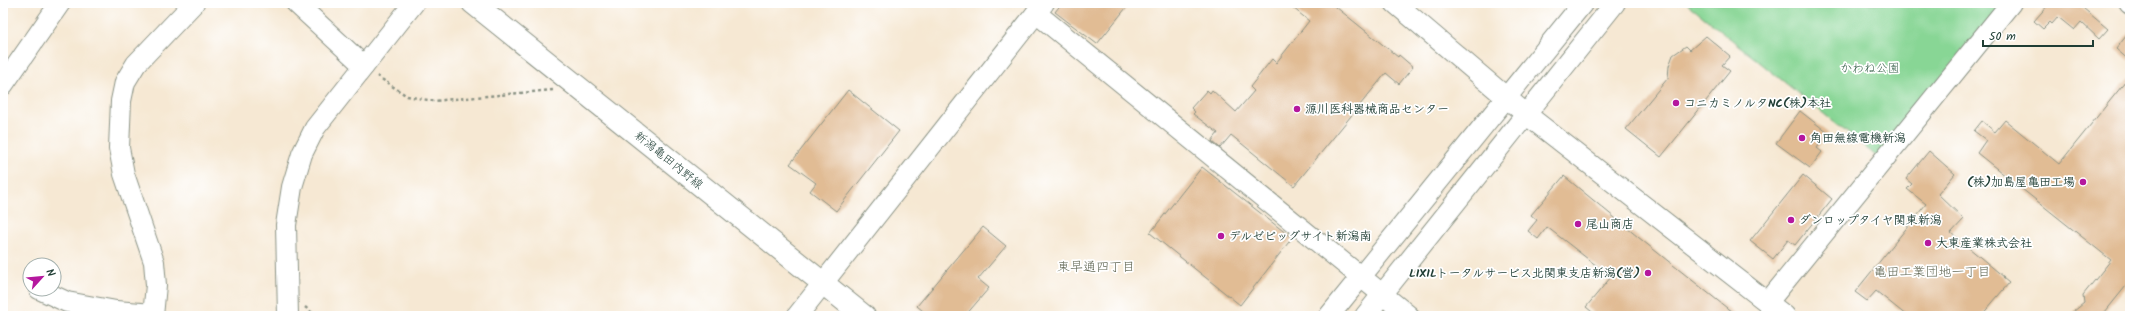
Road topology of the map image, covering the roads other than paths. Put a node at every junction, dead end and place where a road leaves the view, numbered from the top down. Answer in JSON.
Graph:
{"nodes":[{"id":1,"x":60,"y":3,"type":"edge"},
{"id":2,"x":194,"y":3,"type":"edge"},
{"id":3,"x":296,"y":3,"type":"edge"},
{"id":4,"x":414,"y":3,"type":"edge"},
{"id":5,"x":473,"y":3,"type":"edge"},
{"id":6,"x":1395,"y":3,"type":"edge"},
{"id":7,"x":1584,"y":3,"type":"edge"},
{"id":8,"x":1615,"y":3,"type":"edge"},
{"id":9,"x":2012,"y":3,"type":"edge"},
{"id":10,"x":1040,"y":8,"type":"edge"},
{"id":11,"x":364,"y":66,"type":"junction"},
{"id":12,"x":3,"y":85,"type":"edge"},
{"id":13,"x":1507,"y":98,"type":"junction"},
{"id":14,"x":1527,"y":114,"type":"junction"},
{"id":15,"x":1359,"y":278,"type":"junction"},
{"id":16,"x":824,"y":284,"type":"junction"},
{"id":17,"x":1382,"y":296,"type":"junction"},
{"id":18,"x":56,"y":297,"type":"edge"},
{"id":19,"x":1768,"y":302,"type":"junction"},
{"id":20,"x":153,"y":315,"type":"edge"},
{"id":21,"x":288,"y":316,"type":"edge"},
{"id":22,"x":797,"y":316,"type":"edge"},
{"id":23,"x":864,"y":316,"type":"edge"},
{"id":24,"x":1329,"y":316,"type":"edge"},
{"id":25,"x":1365,"y":316,"type":"edge"},
{"id":26,"x":1409,"y":316,"type":"edge"},
{"id":27,"x":1785,"y":316,"type":"edge"}],
"edges":[{"from":1,"to":12,"type":"street"},
{"from":2,"to":20,"type":"street"},
{"from":3,"to":11,"type":"street"},
{"from":4,"to":11,"type":"street"},
{"from":5,"to":16,"type":"main road","name":"新潟亀田内野線"},
{"from":6,"to":13,"type":"street"},
{"from":7,"to":13,"type":"street"},
{"from":8,"to":14,"type":"street"},
{"from":9,"to":19,"type":"street"},
{"from":10,"to":15,"type":"street"},
{"from":10,"to":16,"type":"street"},
{"from":11,"to":21,"type":"street"},
{"from":13,"to":14,"type":"street"},
{"from":13,"to":15,"type":"street"},
{"from":14,"to":17,"type":"street"},
{"from":14,"to":19,"type":"street"},
{"from":15,"to":17,"type":"street"},
{"from":15,"to":24,"type":"street"},
{"from":16,"to":22,"type":"street"},
{"from":16,"to":23,"type":"main road","name":"新潟亀田内野線"},
{"from":17,"to":25,"type":"street"},
{"from":17,"to":26,"type":"street"},
{"from":18,"to":20,"type":"street"},
{"from":19,"to":27,"type":"street"}]}
